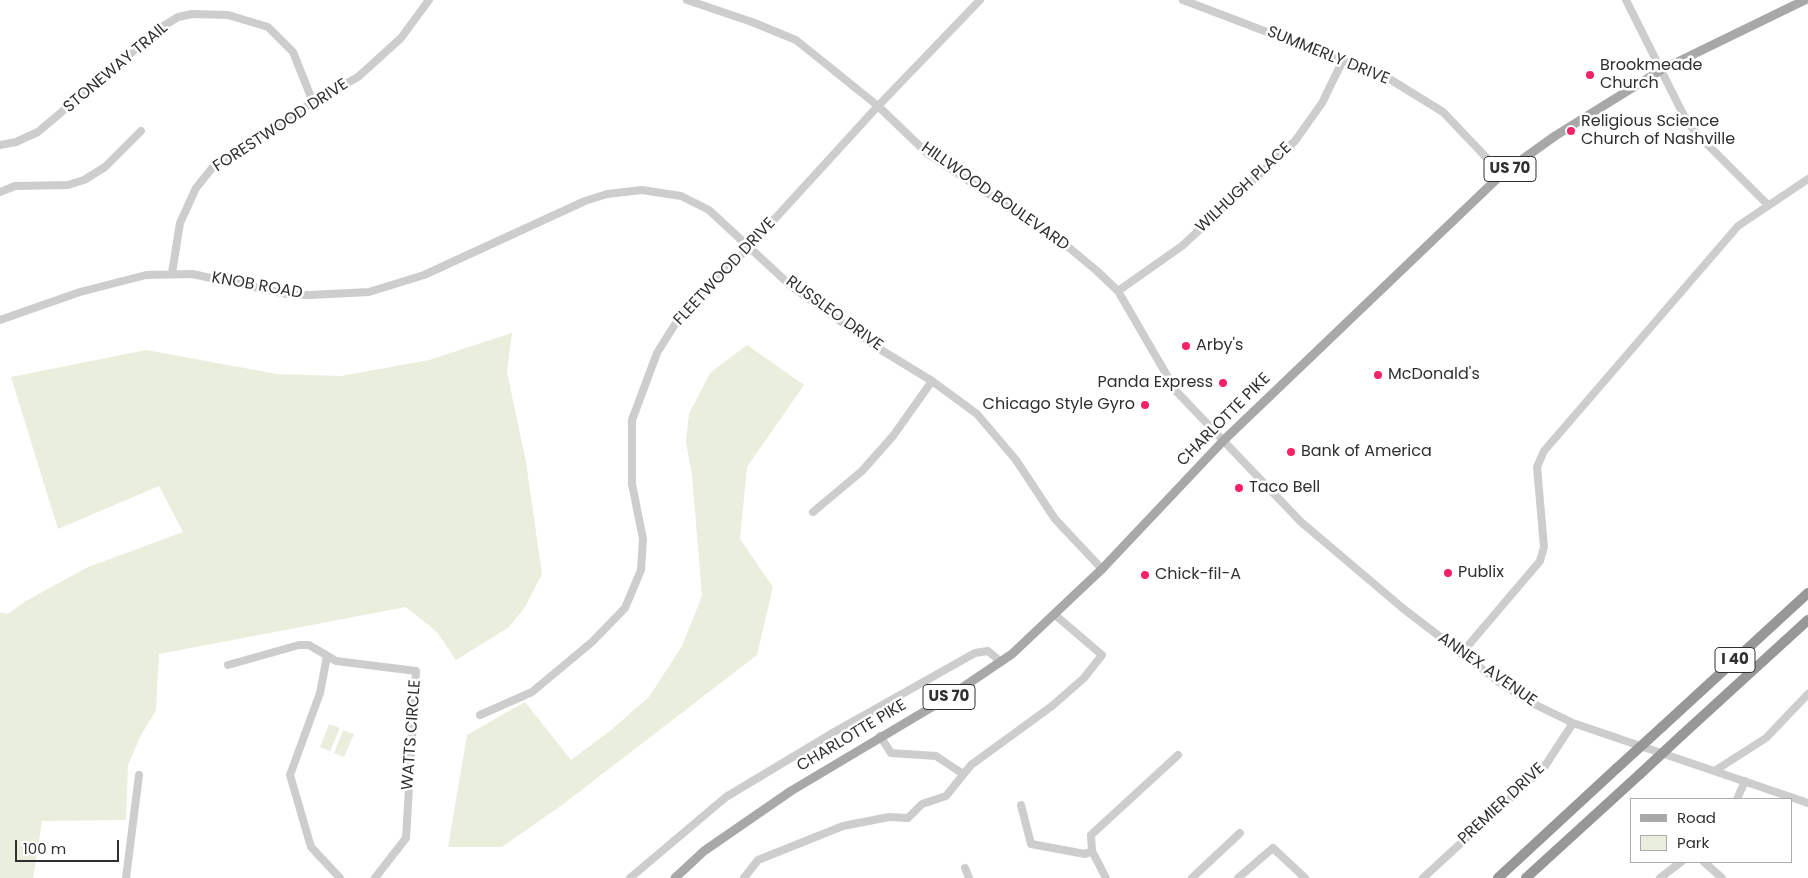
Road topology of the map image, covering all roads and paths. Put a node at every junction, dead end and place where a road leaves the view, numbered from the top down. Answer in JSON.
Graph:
{"nodes":[{"id":1,"x":429,"y":0,"type":"edge"},
{"id":2,"x":687,"y":0,"type":"edge"},
{"id":3,"x":980,"y":0,"type":"edge"},
{"id":4,"x":1183,"y":0,"type":"edge"},
{"id":5,"x":1626,"y":0,"type":"edge"},
{"id":6,"x":1805,"y":0,"type":"edge"},
{"id":7,"x":1343,"y":60,"type":"junction"},
{"id":8,"x":1661,"y":70,"type":"junction"},
{"id":9,"x":313,"y":102,"type":"junction"},
{"id":10,"x":878,"y":106,"type":"junction"},
{"id":11,"x":141,"y":131,"type":"dead end"},
{"id":12,"x":0,"y":145,"type":"edge"},
{"id":13,"x":1502,"y":174,"type":"junction"},
{"id":14,"x":1808,"y":179,"type":"edge"},
{"id":15,"x":0,"y":192,"type":"edge"},
{"id":16,"x":1768,"y":205,"type":"junction"},
{"id":17,"x":511,"y":237,"type":"joint"},
{"id":18,"x":749,"y":247,"type":"junction"},
{"id":19,"x":172,"y":273,"type":"junction"},
{"id":20,"x":1118,"y":291,"type":"junction"},
{"id":21,"x":0,"y":320,"type":"edge"},
{"id":22,"x":932,"y":381,"type":"junction"},
{"id":23,"x":1224,"y":440,"type":"junction"},
{"id":24,"x":813,"y":512,"type":"dead end"},
{"id":25,"x":1102,"y":569,"type":"junction"},
{"id":26,"x":1808,"y":593,"type":"edge"},
{"id":27,"x":1054,"y":614,"type":"junction"},
{"id":28,"x":1808,"y":620,"type":"edge"},
{"id":29,"x":1461,"y":654,"type":"junction"},
{"id":30,"x":327,"y":656,"type":"junction"},
{"id":31,"x":1000,"y":662,"type":"junction"},
{"id":32,"x":228,"y":665,"type":"dead end"},
{"id":33,"x":1808,"y":694,"type":"edge"},
{"id":34,"x":480,"y":715,"type":"dead end"},
{"id":35,"x":1573,"y":723,"type":"junction"},
{"id":36,"x":880,"y":736,"type":"junction"},
{"id":37,"x":1178,"y":755,"type":"dead end"},
{"id":38,"x":1716,"y":770,"type":"junction"},
{"id":39,"x":963,"y":774,"type":"junction"},
{"id":40,"x":138,"y":775,"type":"dead end"},
{"id":41,"x":1745,"y":781,"type":"junction"},
{"id":42,"x":1738,"y":798,"type":"edge"},
{"id":43,"x":1808,"y":803,"type":"edge"},
{"id":44,"x":1021,"y":805,"type":"dead end"},
{"id":45,"x":1240,"y":833,"type":"dead end"},
{"id":46,"x":1092,"y":851,"type":"junction"},
{"id":47,"x":1679,"y":863,"type":"edge"},
{"id":48,"x":1705,"y":863,"type":"edge"},
{"id":49,"x":966,"y":868,"type":"dead end"},
{"id":50,"x":126,"y":878,"type":"edge"},
{"id":51,"x":340,"y":878,"type":"edge"},
{"id":52,"x":375,"y":878,"type":"edge"},
{"id":53,"x":630,"y":878,"type":"edge"},
{"id":54,"x":675,"y":878,"type":"edge"},
{"id":55,"x":744,"y":878,"type":"edge"},
{"id":56,"x":969,"y":878,"type":"edge"},
{"id":57,"x":1106,"y":878,"type":"edge"},
{"id":58,"x":1192,"y":878,"type":"edge"},
{"id":59,"x":1238,"y":878,"type":"edge"},
{"id":60,"x":1305,"y":878,"type":"edge"},
{"id":61,"x":1423,"y":878,"type":"edge"},
{"id":62,"x":1498,"y":878,"type":"edge"},
{"id":63,"x":1526,"y":878,"type":"edge"},
{"id":64,"x":1660,"y":878,"type":"edge"},
{"id":65,"x":1722,"y":878,"type":"edge"}],
"edges":[{"from":1,"to":9,"type":"street","name":"FORESTWOOD DRIVE"},
{"from":2,"to":10,"type":"street","name":"HILLWOOD BOULEVARD"},
{"from":3,"to":10,"type":"street","name":"FLEETWOOD DRIVE"},
{"from":4,"to":7,"type":"street","name":"SUMMERLY DRIVE"},
{"from":5,"to":8,"type":"street"},
{"from":6,"to":8,"type":"main road","name":"CHARLOTTE PIKE","number":"US 70"},
{"from":7,"to":13,"type":"street","name":"SUMMERLY DRIVE"},
{"from":7,"to":20,"type":"street","name":"WILHUGH PLACE"},
{"from":8,"to":13,"type":"main road","name":"CHARLOTTE PIKE","number":"US 70"},
{"from":8,"to":16,"type":"street"},
{"from":9,"to":12,"type":"street","name":"STONEWAY TRAIL"},
{"from":9,"to":19,"type":"street","name":"FORESTWOOD DRIVE"},
{"from":10,"to":18,"type":"street","name":"FLEETWOOD DRIVE"},
{"from":10,"to":20,"type":"street","name":"HILLWOOD BOULEVARD"},
{"from":11,"to":15,"type":"street"},
{"from":13,"to":23,"type":"main road","name":"CHARLOTTE PIKE","number":"US 70"},
{"from":14,"to":16,"type":"street"},
{"from":16,"to":29,"type":"street"},
{"from":17,"to":18,"type":"street","name":"RUSSLEO DRIVE"},
{"from":17,"to":19,"type":"street","name":"KNOB ROAD"},
{"from":18,"to":22,"type":"street","name":"RUSSLEO DRIVE"},
{"from":18,"to":34,"type":"street","name":"FLEETWOOD DRIVE"},
{"from":19,"to":21,"type":"street","name":"KNOB ROAD"},
{"from":20,"to":23,"type":"street","name":"HILLWOOD BOULEVARD"},
{"from":22,"to":24,"type":"street"},
{"from":22,"to":25,"type":"street","name":"RUSSLEO DRIVE"},
{"from":23,"to":25,"type":"main road","name":"CHARLOTTE PIKE","number":"US 70"},
{"from":23,"to":29,"type":"street","name":"ANNEX AVENUE"},
{"from":25,"to":27,"type":"main road","name":"CHARLOTTE PIKE","number":"US 70"},
{"from":26,"to":62,"type":"highway","number":"I 40","bridge":true},
{"from":27,"to":31,"type":"main road","name":"CHARLOTTE PIKE","number":"US 70"},
{"from":27,"to":39,"type":"street"},
{"from":28,"to":63,"type":"highway","number":"I 40","bridge":true},
{"from":29,"to":35,"type":"street","name":"ANNEX AVENUE"},
{"from":30,"to":32,"type":"street","name":"WATTS CIRCLE"},
{"from":30,"to":51,"type":"street"},
{"from":30,"to":52,"type":"street","name":"WATTS CIRCLE"},
{"from":31,"to":36,"type":"main road","name":"CHARLOTTE PIKE","number":"US 70"},
{"from":31,"to":53,"type":"street"},
{"from":33,"to":38,"type":"street"},
{"from":35,"to":38,"type":"street","name":"ANNEX AVENUE"},
{"from":35,"to":61,"type":"street","name":"PREMIER DRIVE"},
{"from":36,"to":39,"type":"street"},
{"from":36,"to":54,"type":"main road","name":"CHARLOTTE PIKE","number":"US 70"},
{"from":37,"to":46,"type":"street"},
{"from":38,"to":41,"type":"street","name":"ANNEX AVENUE"},
{"from":39,"to":55,"type":"street"},
{"from":40,"to":50,"type":"street"},
{"from":41,"to":42,"type":"street"},
{"from":41,"to":43,"type":"street","name":"ANNEX AVENUE"},
{"from":44,"to":46,"type":"street"},
{"from":45,"to":58,"type":"street"},
{"from":46,"to":57,"type":"street"},
{"from":47,"to":64,"type":"street"},
{"from":48,"to":65,"type":"street"},
{"from":49,"to":56,"type":"street"},
{"from":59,"to":60,"type":"street"}]}
